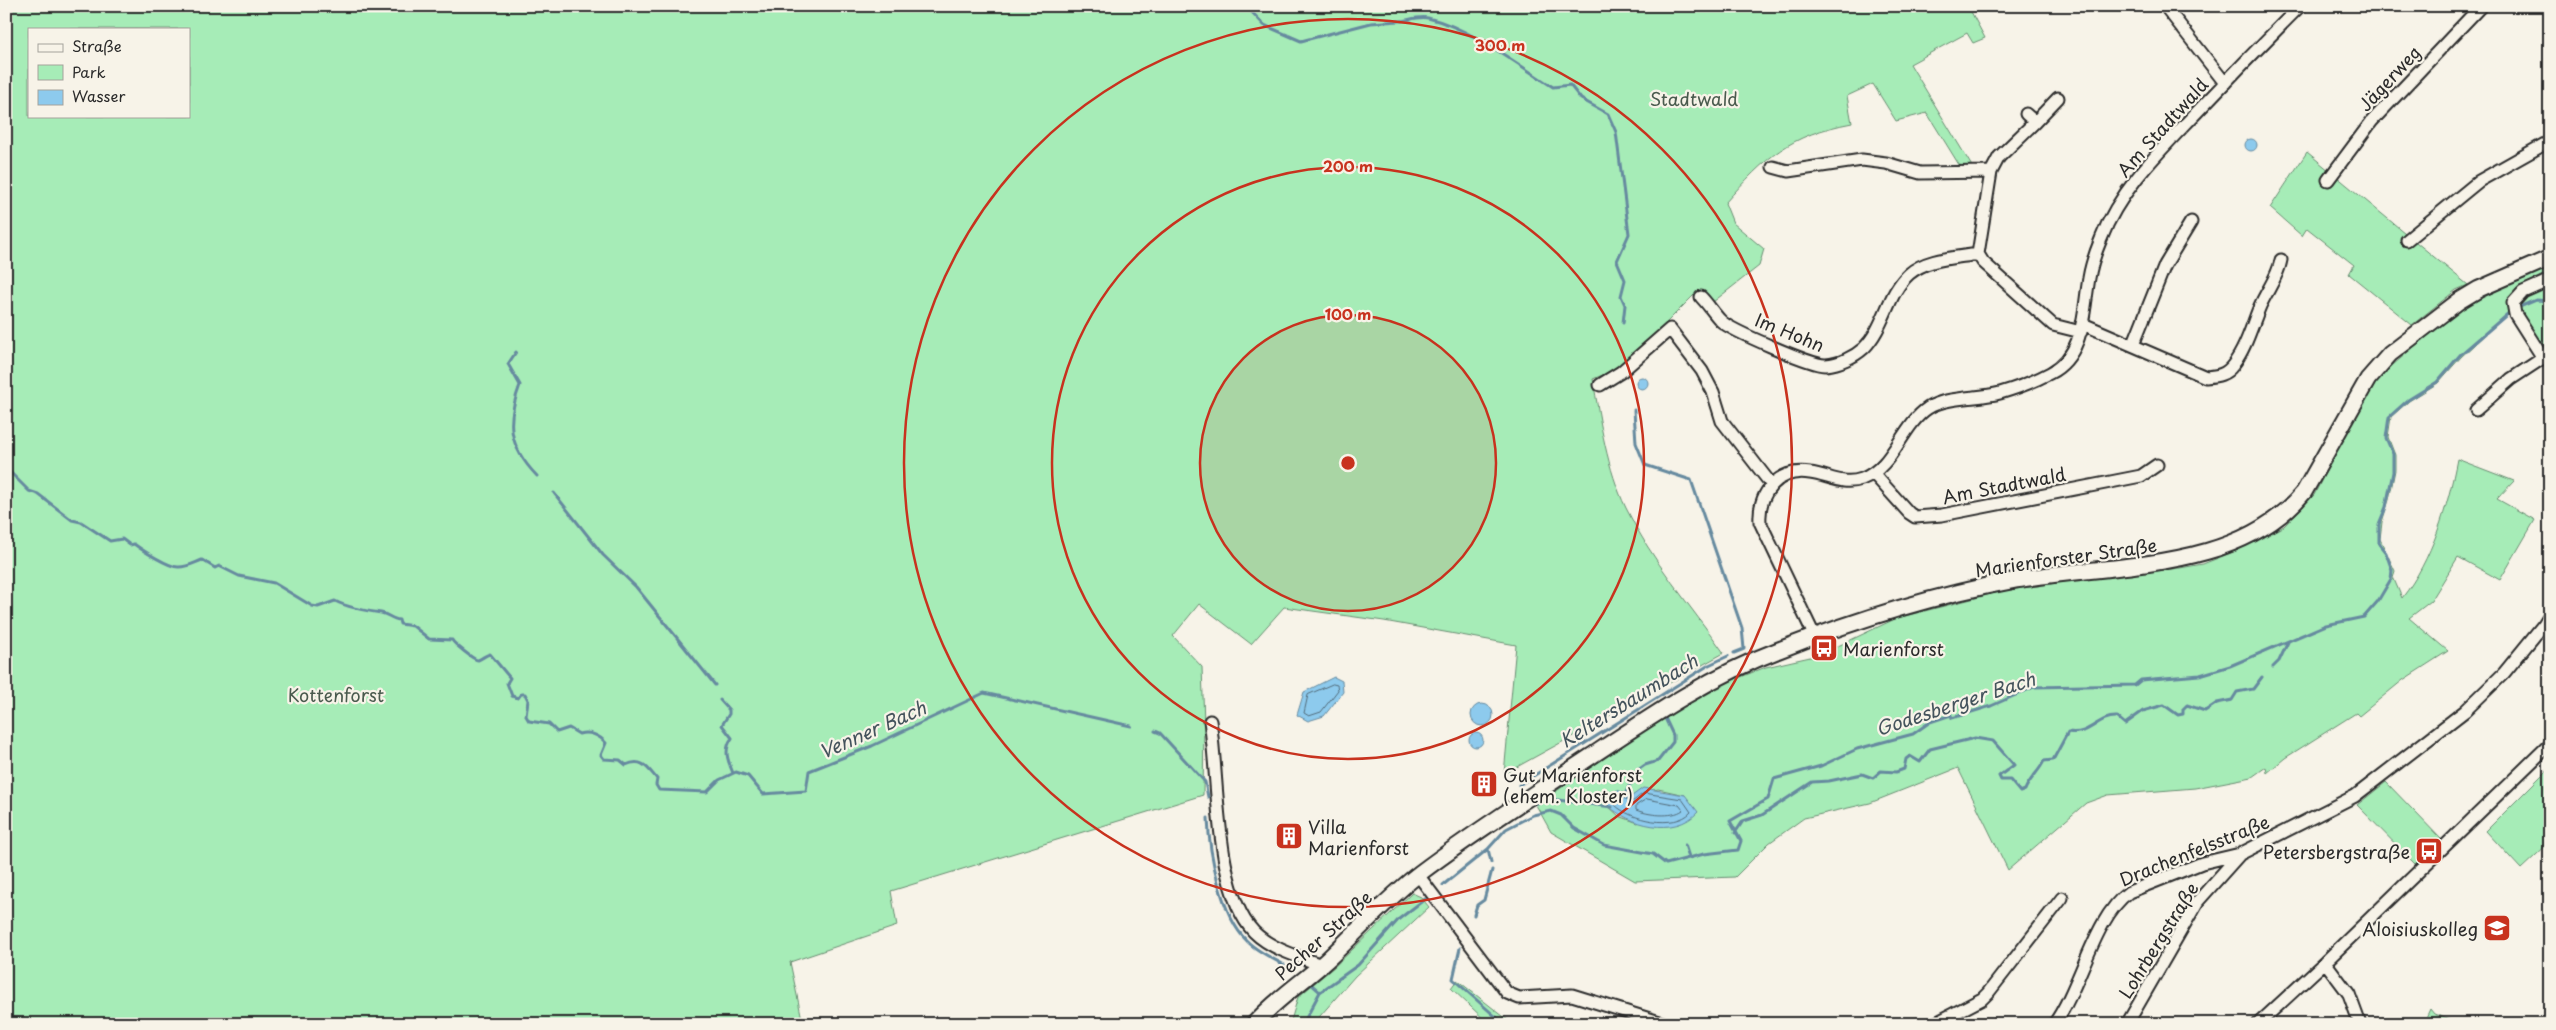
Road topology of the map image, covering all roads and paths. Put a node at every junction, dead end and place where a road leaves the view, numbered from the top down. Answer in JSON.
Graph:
{"nodes":[{"id":1,"x":2165,"y":6,"type":"edge"},
{"id":2,"x":2300,"y":6,"type":"edge"},
{"id":3,"x":2481,"y":6,"type":"edge"},
{"id":4,"x":2224,"y":83,"type":"junction"},
{"id":5,"x":2058,"y":98,"type":"dead end"},
{"id":6,"x":2550,"y":140,"type":"edge"},
{"id":7,"x":1773,"y":167,"type":"dead end"},
{"id":8,"x":1991,"y":172,"type":"junction"},
{"id":9,"x":2328,"y":180,"type":"dead end"},
{"id":10,"x":2191,"y":222,"type":"dead end"},
{"id":11,"x":2407,"y":240,"type":"dead end"},
{"id":12,"x":1978,"y":254,"type":"junction"},
{"id":13,"x":2550,"y":258,"type":"edge"},
{"id":14,"x":2281,"y":260,"type":"dead end"},
{"id":15,"x":2550,"y":280,"type":"edge"},
{"id":16,"x":1701,"y":297,"type":"dead end"},
{"id":17,"x":2082,"y":328,"type":"junction"},
{"id":18,"x":2132,"y":346,"type":"junction"},
{"id":19,"x":1600,"y":385,"type":"dead end"},
{"id":20,"x":2476,"y":410,"type":"dead end"},
{"id":21,"x":2157,"y":466,"type":"dead end"},
{"id":22,"x":1873,"y":473,"type":"junction"},
{"id":23,"x":1771,"y":484,"type":"junction"},
{"id":24,"x":2550,"y":614,"type":"edge"},
{"id":25,"x":1815,"y":637,"type":"junction"},
{"id":26,"x":1210,"y":721,"type":"dead end"},
{"id":27,"x":2550,"y":744,"type":"edge"},
{"id":28,"x":2240,"y":854,"type":"junction"},
{"id":29,"x":1418,"y":875,"type":"junction"},
{"id":30,"x":2062,"y":898,"type":"dead end"},
{"id":31,"x":2325,"y":962,"type":"junction"},
{"id":32,"x":1322,"y":965,"type":"junction"},
{"id":33,"x":1254,"y":1024,"type":"edge"},
{"id":34,"x":1666,"y":1024,"type":"edge"},
{"id":35,"x":1934,"y":1024,"type":"edge"},
{"id":36,"x":2054,"y":1024,"type":"edge"},
{"id":37,"x":2127,"y":1024,"type":"edge"},
{"id":38,"x":2258,"y":1024,"type":"edge"},
{"id":39,"x":2360,"y":1024,"type":"edge"}],
"edges":[{"from":1,"to":4,"type":"street"},
{"from":2,"to":4,"type":"street","name":"Am Stadtwald"},
{"from":3,"to":9,"type":"street","name":"Jägerweg"},
{"from":4,"to":17,"type":"street","name":"Am Stadtwald"},
{"from":5,"to":8,"type":"street"},
{"from":6,"to":11,"type":"street"},
{"from":7,"to":8,"type":"street"},
{"from":8,"to":12,"type":"street"},
{"from":10,"to":18,"type":"street"},
{"from":12,"to":16,"type":"street","name":"Im Hohn"},
{"from":12,"to":17,"type":"street"},
{"from":13,"to":25,"type":"main road","name":"Marienforster Straße"},
{"from":14,"to":18,"type":"street"},
{"from":15,"to":20,"type":"street"},
{"from":17,"to":18,"type":"street"},
{"from":17,"to":22,"type":"street","name":"Am Stadtwald"},
{"from":19,"to":23,"type":"street"},
{"from":21,"to":22,"type":"street","name":"Am Stadtwald"},
{"from":22,"to":23,"type":"street","name":"Am Stadtwald"},
{"from":23,"to":25,"type":"street"},
{"from":24,"to":28,"type":"street","name":"Drachenfelsstraße"},
{"from":25,"to":29,"type":"main road","name":"Marienforster Straße"},
{"from":26,"to":32,"type":"street"},
{"from":27,"to":31,"type":"street"},
{"from":28,"to":36,"type":"street","name":"Drachenfelsstraße"},
{"from":28,"to":37,"type":"street","name":"Lohrbergstraße"},
{"from":29,"to":32,"type":"main road","name":"Pecher Straße"},
{"from":29,"to":34,"type":"street"},
{"from":30,"to":35,"type":"street"},
{"from":31,"to":38,"type":"street"},
{"from":31,"to":39,"type":"street"},
{"from":32,"to":33,"type":"main road","name":"Pecher Straße"}]}
